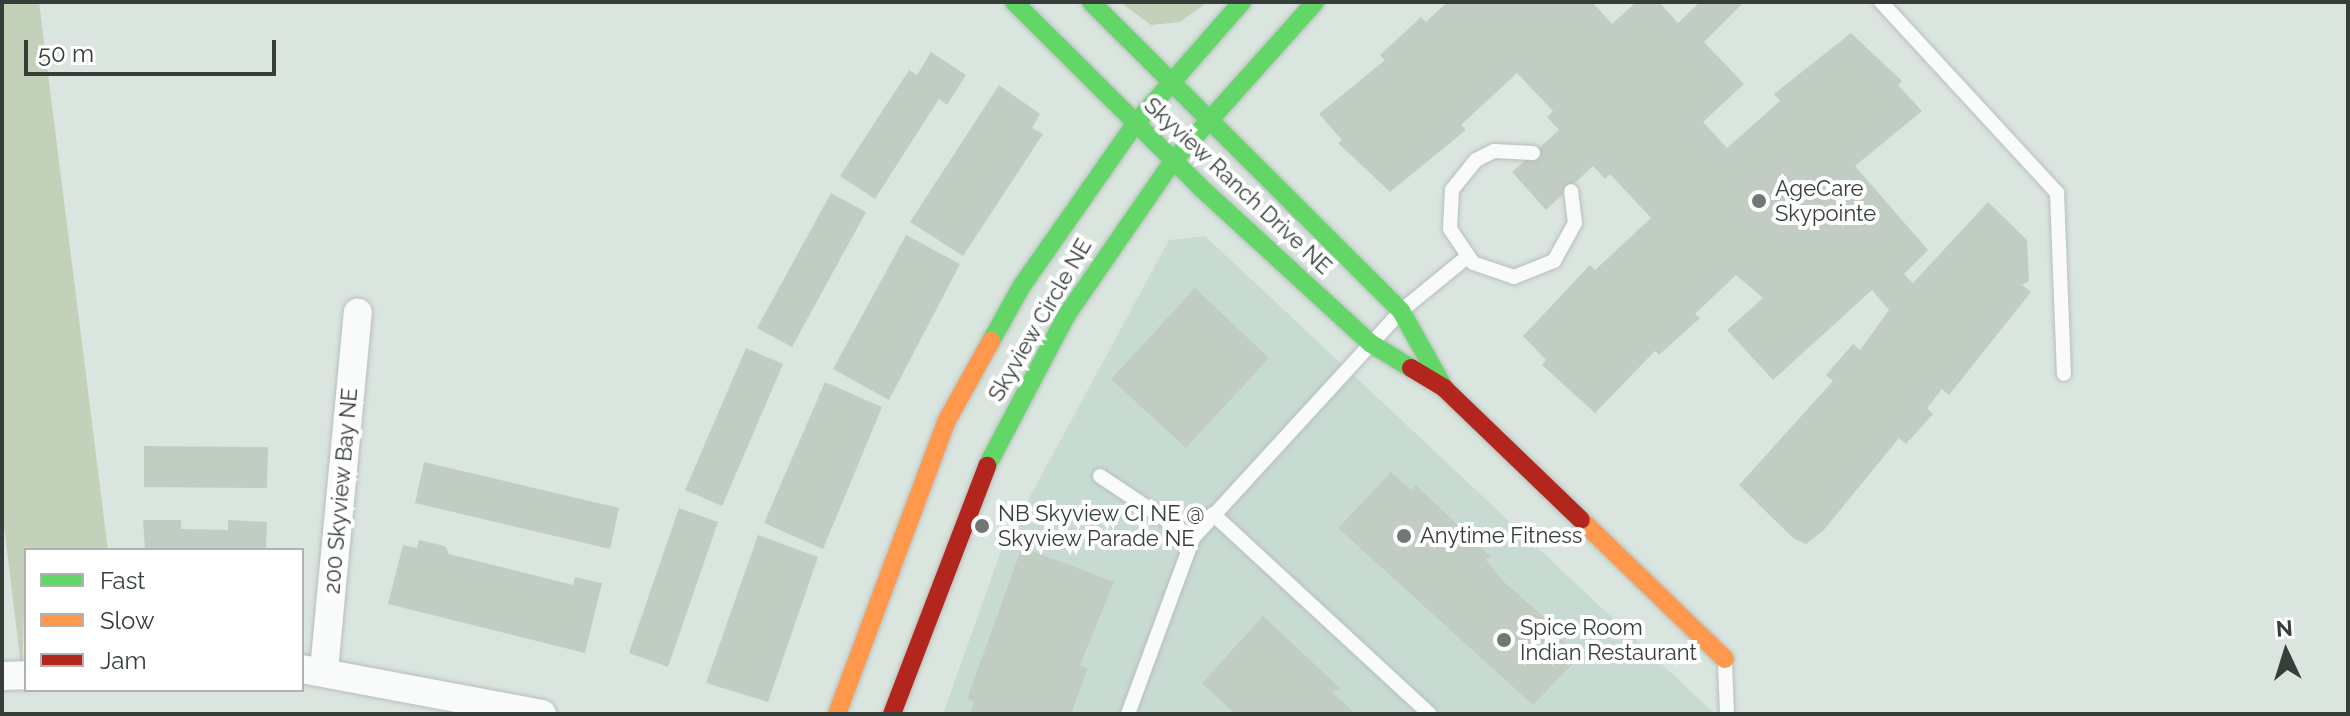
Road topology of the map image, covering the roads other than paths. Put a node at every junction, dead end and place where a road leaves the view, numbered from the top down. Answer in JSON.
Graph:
{"nodes":[{"id":1,"x":1014,"y":2,"type":"edge"},
{"id":2,"x":1091,"y":2,"type":"edge"},
{"id":3,"x":1242,"y":2,"type":"edge"},
{"id":4,"x":1315,"y":2,"type":"edge"},
{"id":5,"x":1881,"y":2,"type":"edge"},
{"id":6,"x":1171,"y":79,"type":"junction"},
{"id":7,"x":1209,"y":116,"type":"junction"},
{"id":8,"x":1136,"y":123,"type":"junction"},
{"id":9,"x":1533,"y":153,"type":"dead end"},
{"id":10,"x":1173,"y":161,"type":"junction"},
{"id":11,"x":1571,"y":191,"type":"dead end"},
{"id":12,"x":1467,"y":257,"type":"junction"},
{"id":13,"x":1401,"y":311,"type":"junction"},
{"id":14,"x":358,"y":313,"type":"dead end"},
{"id":15,"x":1370,"y":343,"type":"junction"},
{"id":16,"x":2064,"y":374,"type":"dead end"},
{"id":17,"x":1444,"y":388,"type":"junction"},
{"id":18,"x":1100,"y":476,"type":"dead end"},
{"id":19,"x":1213,"y":514,"type":"junction"},
{"id":20,"x":1193,"y":538,"type":"junction"},
{"id":21,"x":1725,"y":659,"type":"joint"},
{"id":22,"x":313,"y":669,"type":"edge"},
{"id":23,"x":24,"y":675,"type":"edge"},
{"id":24,"x":2,"y":676,"type":"edge"},
{"id":25,"x":542,"y":714,"type":"edge"},
{"id":26,"x":837,"y":714,"type":"edge"},
{"id":27,"x":892,"y":714,"type":"edge"},
{"id":28,"x":1128,"y":714,"type":"edge"},
{"id":29,"x":1430,"y":714,"type":"edge"},
{"id":30,"x":1727,"y":714,"type":"edge"}],
"edges":[{"from":1,"to":8,"type":"street","name":"Skyview Ranch Drive NE"},
{"from":2,"to":6,"type":"street","name":"Skyview Ranch Drive NE"},
{"from":3,"to":6,"type":"street","name":"Skyview Circle NE"},
{"from":4,"to":7,"type":"street","name":"Skyview Circle NE"},
{"from":5,"to":16,"type":"lane"},
{"from":6,"to":7,"type":"street","name":"Skyview Ranch Drive NE"},
{"from":6,"to":8,"type":"street","name":"Skyview Circle NE"},
{"from":7,"to":10,"type":"street","name":"Skyview Circle NE"},
{"from":7,"to":13,"type":"street","name":"Skyview Ranch Drive NE"},
{"from":8,"to":10,"type":"street","name":"Skyview Ranch Drive NE"},
{"from":8,"to":26,"type":"street","name":"Skyview Circle NE"},
{"from":9,"to":12,"type":"lane"},
{"from":10,"to":15,"type":"street","name":"Skyview Ranch Drive NE"},
{"from":10,"to":27,"type":"street","name":"Skyview Circle NE"},
{"from":11,"to":12,"type":"lane"},
{"from":12,"to":13,"type":"lane"},
{"from":13,"to":15,"type":"lane"},
{"from":13,"to":17,"type":"street","name":"Skyview Ranch Drive NE"},
{"from":14,"to":22,"type":"street","name":"200 Skyview Bay NE"},
{"from":15,"to":17,"type":"street","name":"Skyview Ranch Drive NE"},
{"from":15,"to":19,"type":"lane"},
{"from":17,"to":21,"type":"street","name":"Skyview Ranch Drive NE"},
{"from":18,"to":20,"type":"lane"},
{"from":19,"to":20,"type":"lane"},
{"from":19,"to":29,"type":"lane"},
{"from":20,"to":28,"type":"lane"},
{"from":21,"to":30,"type":"lane"},
{"from":22,"to":25,"type":"street"},
{"from":23,"to":24,"type":"street"}]}
